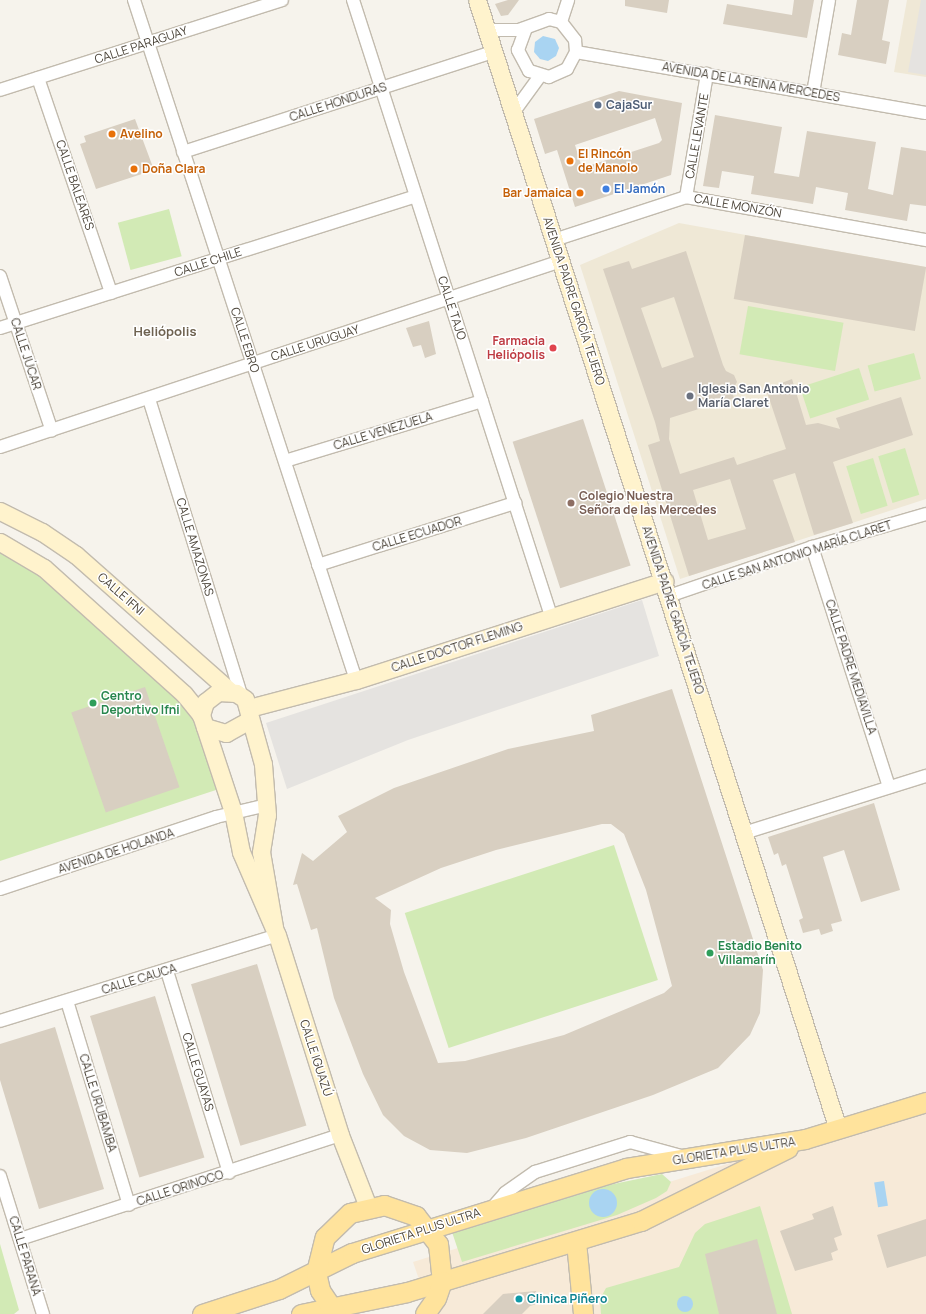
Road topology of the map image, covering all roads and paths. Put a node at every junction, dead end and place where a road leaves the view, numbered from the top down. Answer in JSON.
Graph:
{"nodes":[{"id":1,"x":134,"y":0,"type":"edge"},
{"id":2,"x":282,"y":0,"type":"edge"},
{"id":3,"x":353,"y":0,"type":"edge"},
{"id":4,"x":478,"y":0,"type":"edge"},
{"id":5,"x":568,"y":0,"type":"edge"},
{"id":6,"x":829,"y":0,"type":"edge"},
{"id":7,"x":561,"y":22,"type":"junction"},
{"id":8,"x":526,"y":28,"type":"junction"},
{"id":9,"x":486,"y":30,"type":"junction"},
{"id":10,"x":148,"y":43,"type":"junction"},
{"id":11,"x":493,"y":52,"type":"junction"},
{"id":12,"x":576,"y":52,"type":"junction"},
{"id":13,"x":707,"y":74,"type":"junction"},
{"id":14,"x":540,"y":76,"type":"junction"},
{"id":15,"x":38,"y":78,"type":"junction"},
{"id":16,"x":382,"y":88,"type":"junction"},
{"id":17,"x":0,"y":90,"type":"edge"},
{"id":18,"x":813,"y":92,"type":"junction"},
{"id":19,"x":514,"y":113,"type":"junction"},
{"id":20,"x":926,"y":113,"type":"edge"},
{"id":21,"x":183,"y":152,"type":"junction"},
{"id":22,"x":416,"y":196,"type":"junction"},
{"id":23,"x":686,"y":197,"type":"junction"},
{"id":24,"x":554,"y":240,"type":"junction"},
{"id":25,"x":926,"y":240,"type":"edge"},
{"id":26,"x":218,"y":259,"type":"junction"},
{"id":27,"x":561,"y":261,"type":"junction"},
{"id":28,"x":0,"y":276,"type":"edge"},
{"id":29,"x":111,"y":293,"type":"junction"},
{"id":30,"x":449,"y":298,"type":"junction"},
{"id":31,"x":16,"y":323,"type":"junction"},
{"id":32,"x":0,"y":328,"type":"edge"},
{"id":33,"x":253,"y":364,"type":"junction"},
{"id":34,"x":148,"y":399,"type":"junction"},
{"id":35,"x":482,"y":401,"type":"junction"},
{"id":36,"x":52,"y":431,"type":"junction"},
{"id":37,"x":0,"y":448,"type":"edge"},
{"id":38,"x":284,"y":461,"type":"junction"},
{"id":39,"x":515,"y":503,"type":"junction"},
{"id":40,"x":0,"y":512,"type":"edge"},
{"id":41,"x":926,"y":514,"type":"edge"},
{"id":42,"x":0,"y":542,"type":"edge"},
{"id":43,"x":812,"y":547,"type":"junction"},
{"id":44,"x":318,"y":565,"type":"junction"},
{"id":45,"x":666,"y":589,"type":"junction"},
{"id":46,"x":551,"y":616,"type":"junction"},
{"id":47,"x":356,"y":680,"type":"junction"},
{"id":48,"x":242,"y":704,"type":"junction"},
{"id":49,"x":203,"y":721,"type":"junction"},
{"id":50,"x":926,"y":776,"type":"edge"},
{"id":51,"x":889,"y":787,"type":"junction"},
{"id":52,"x":267,"y":805,"type":"junction"},
{"id":53,"x":232,"y":812,"type":"junction"},
{"id":54,"x":744,"y":832,"type":"junction"},
{"id":55,"x":0,"y":889,"type":"edge"},
{"id":56,"x":275,"y":931,"type":"junction"},
{"id":57,"x":166,"y":971,"type":"junction"},
{"id":58,"x":66,"y":1001,"type":"junction"},
{"id":59,"x":0,"y":1021,"type":"edge"},
{"id":60,"x":926,"y":1102,"type":"edge"},
{"id":61,"x":838,"y":1129,"type":"junction"},
{"id":62,"x":340,"y":1135,"type":"junction"},
{"id":63,"x":805,"y":1139,"type":"junction"},
{"id":64,"x":688,"y":1158,"type":"junction"},
{"id":65,"x":229,"y":1173,"type":"junction"},
{"id":66,"x":0,"y":1176,"type":"edge"},
{"id":67,"x":129,"y":1205,"type":"junction"},
{"id":68,"x":493,"y":1207,"type":"junction"},
{"id":69,"x":359,"y":1210,"type":"junction"},
{"id":70,"x":428,"y":1228,"type":"junction"},
{"id":71,"x":20,"y":1239,"type":"junction"},
{"id":72,"x":576,"y":1242,"type":"junction"},
{"id":73,"x":316,"y":1272,"type":"junction"},
{"id":74,"x":442,"y":1280,"type":"junction"},
{"id":75,"x":332,"y":1310,"type":"edge"},
{"id":76,"x":43,"y":1314,"type":"edge"},
{"id":77,"x":202,"y":1314,"type":"edge"},
{"id":78,"x":301,"y":1314,"type":"edge"},
{"id":79,"x":424,"y":1314,"type":"edge"},
{"id":80,"x":583,"y":1314,"type":"edge"}],
"edges":[{"from":1,"to":10,"type":"street","name":"CALLE EBRO"},
{"from":2,"to":10,"type":"street","name":"CALLE PARAGUAY"},
{"from":3,"to":16,"type":"street","name":"CALLE TAJO"},
{"from":4,"to":9,"type":"street","name":"AVENIDA PADRE GARCÍA TEJERO"},
{"from":5,"to":7,"type":"street"},
{"from":6,"to":18,"type":"street"},
{"from":7,"to":8,"type":"street"},
{"from":7,"to":12,"type":"street"},
{"from":8,"to":9,"type":"street"},
{"from":8,"to":14,"type":"street"},
{"from":9,"to":11,"type":"street","name":"AVENIDA PADRE GARCÍA TEJERO"},
{"from":10,"to":15,"type":"street","name":"CALLE PARAGUAY"},
{"from":10,"to":21,"type":"street","name":"CALLE EBRO"},
{"from":11,"to":16,"type":"street","name":"CALLE HONDURAS"},
{"from":11,"to":19,"type":"street","name":"AVENIDA PADRE GARCÍA TEJERO"},
{"from":12,"to":13,"type":"street","name":"AVENIDA DE LA REINA MERCEDES"},
{"from":12,"to":14,"type":"street"},
{"from":13,"to":18,"type":"street","name":"AVENIDA DE LA REINA MERCEDES"},
{"from":13,"to":23,"type":"street","name":"CALLE LEVANTE"},
{"from":14,"to":19,"type":"street"},
{"from":15,"to":17,"type":"street","name":"CALLE PARAGUAY"},
{"from":15,"to":29,"type":"street","name":"CALLE BALEARES"},
{"from":16,"to":21,"type":"street","name":"CALLE HONDURAS"},
{"from":16,"to":22,"type":"street","name":"CALLE TAJO"},
{"from":18,"to":20,"type":"street","name":"AVENIDA DE LA REINA MERCEDES"},
{"from":19,"to":24,"type":"street","name":"AVENIDA PADRE GARCÍA TEJERO"},
{"from":21,"to":26,"type":"street","name":"CALLE EBRO"},
{"from":22,"to":26,"type":"street","name":"CALLE CHILE"},
{"from":22,"to":30,"type":"street","name":"CALLE TAJO"},
{"from":23,"to":24,"type":"street","name":"CALLE MONZÓN"},
{"from":23,"to":25,"type":"street","name":"CALLE MONZÓN"},
{"from":24,"to":27,"type":"street","name":"AVENIDA PADRE GARCÍA TEJERO"},
{"from":26,"to":29,"type":"street","name":"CALLE CHILE"},
{"from":26,"to":33,"type":"street","name":"CALLE EBRO"},
{"from":27,"to":30,"type":"street","name":"CALLE URUGUAY"},
{"from":27,"to":45,"type":"street","name":"AVENIDA PADRE GARCÍA TEJERO"},
{"from":28,"to":31,"type":"street","name":"CALLE JÚCAR"},
{"from":29,"to":31,"type":"street","name":"CALLE CHILE"},
{"from":30,"to":33,"type":"street","name":"CALLE URUGUAY"},
{"from":30,"to":35,"type":"street","name":"CALLE TAJO"},
{"from":31,"to":32,"type":"street","name":"CALLE CHILE"},
{"from":31,"to":36,"type":"street","name":"CALLE JÚCAR"},
{"from":33,"to":34,"type":"street","name":"CALLE URUGUAY"},
{"from":33,"to":38,"type":"street","name":"CALLE EBRO"},
{"from":34,"to":36,"type":"street","name":"CALLE URUGUAY"},
{"from":34,"to":48,"type":"street","name":"CALLE AMAZONAS"},
{"from":35,"to":38,"type":"street","name":"CALLE VENEZUELA"},
{"from":35,"to":39,"type":"street","name":"CALLE TAJO"},
{"from":36,"to":37,"type":"street","name":"CALLE URUGUAY"},
{"from":38,"to":44,"type":"street","name":"CALLE EBRO"},
{"from":39,"to":44,"type":"street","name":"CALLE ECUADOR"},
{"from":39,"to":46,"type":"street","name":"CALLE TAJO"},
{"from":40,"to":48,"type":"street","name":"CALLE IFNI"},
{"from":41,"to":43,"type":"street","name":"CALLE SAN ANTONIO MARÍA CLARET"},
{"from":42,"to":49,"type":"street"},
{"from":43,"to":45,"type":"street","name":"CALLE SAN ANTONIO MARÍA CLARET"},
{"from":43,"to":51,"type":"street","name":"CALLE PADRE MEDIAVILLA"},
{"from":44,"to":47,"type":"street","name":"CALLE EBRO"},
{"from":45,"to":46,"type":"street","name":"CALLE DOCTOR FLEMING"},
{"from":45,"to":54,"type":"street","name":"AVENIDA PADRE GARCÍA TEJERO"},
{"from":46,"to":47,"type":"street","name":"CALLE DOCTOR FLEMING"},
{"from":47,"to":48,"type":"street","name":"CALLE DOCTOR FLEMING"},
{"from":48,"to":49,"type":"street"},
{"from":48,"to":49,"type":"street"},
{"from":48,"to":52,"type":"street","name":"CALLE IGUAZÚ"},
{"from":49,"to":53,"type":"street","name":"CALLE IGUAZÚ"},
{"from":50,"to":51,"type":"street"},
{"from":51,"to":54,"type":"street"},
{"from":52,"to":53,"type":"street","name":"AVENIDA DE HOLANDA"},
{"from":52,"to":56,"type":"street","name":"CALLE IGUAZÚ"},
{"from":53,"to":55,"type":"street","name":"AVENIDA DE HOLANDA"},
{"from":53,"to":56,"type":"street","name":"CALLE IGUAZÚ"},
{"from":54,"to":61,"type":"street","name":"AVENIDA PADRE GARCÍA TEJERO"},
{"from":56,"to":57,"type":"street","name":"CALLE CAUCA"},
{"from":56,"to":62,"type":"street","name":"CALLE IGUAZÚ"},
{"from":57,"to":58,"type":"street","name":"CALLE CAUCA"},
{"from":57,"to":65,"type":"street","name":"CALLE GUAYAS"},
{"from":58,"to":59,"type":"street","name":"CALLE CAUCA"},
{"from":58,"to":67,"type":"street","name":"CALLE URUBAMBA"},
{"from":60,"to":61,"type":"main road"},
{"from":61,"to":63,"type":"main road"},
{"from":62,"to":65,"type":"street","name":"CALLE ORINOCO"},
{"from":62,"to":69,"type":"street","name":"CALLE IGUAZÚ"},
{"from":63,"to":64,"type":"main road","name":"GLORIETA PLUS ULTRA"},
{"from":63,"to":72,"type":"main road","name":"GLORIETA PLUS ULTRA"},
{"from":64,"to":68,"type":"main road","name":"GLORIETA PLUS ULTRA"},
{"from":64,"to":68,"type":"street"},
{"from":65,"to":67,"type":"street","name":"CALLE ORINOCO"},
{"from":66,"to":71,"type":"street","name":"CALLE PARANÁ"},
{"from":67,"to":71,"type":"street","name":"CALLE ORINOCO"},
{"from":68,"to":70,"type":"main road","name":"GLORIETA PLUS ULTRA"},
{"from":69,"to":70,"type":"main road"},
{"from":69,"to":73,"type":"main road"},
{"from":70,"to":73,"type":"main road","name":"GLORIETA PLUS ULTRA"},
{"from":70,"to":74,"type":"main road"},
{"from":71,"to":76,"type":"street","name":"CALLE PARANÁ"},
{"from":72,"to":74,"type":"main road","name":"GLORIETA PLUS ULTRA"},
{"from":72,"to":80,"type":"main road"},
{"from":73,"to":75,"type":"main road"},
{"from":73,"to":77,"type":"main road","name":"GLORIETA PLUS ULTRA"},
{"from":74,"to":75,"type":"main road","name":"GLORIETA PLUS ULTRA"},
{"from":74,"to":79,"type":"main road"},
{"from":75,"to":78,"type":"main road","name":"GLORIETA PLUS ULTRA"}]}
